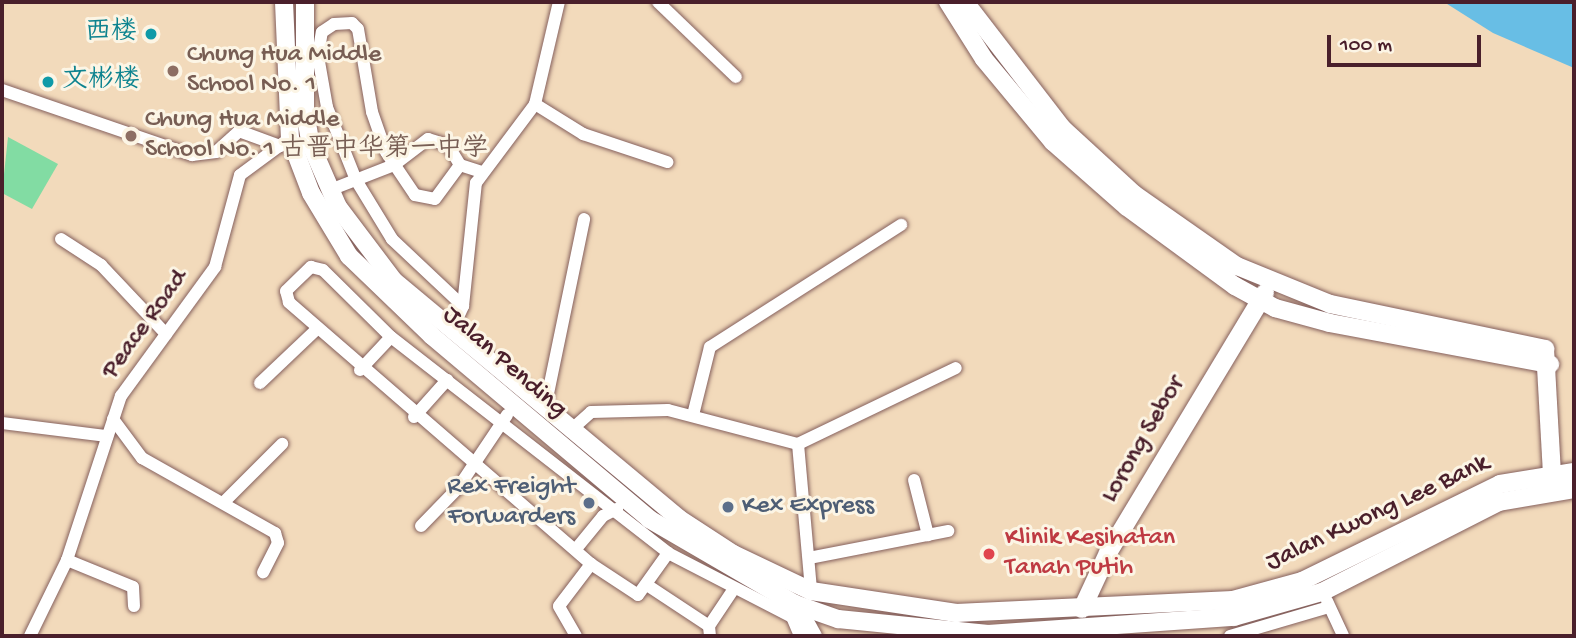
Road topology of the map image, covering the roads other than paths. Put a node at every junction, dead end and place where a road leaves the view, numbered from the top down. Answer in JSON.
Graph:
{"nodes":[{"id":1,"x":284,"y":2,"type":"edge"},
{"id":2,"x":305,"y":2,"type":"edge"},
{"id":3,"x":559,"y":2,"type":"edge"},
{"id":4,"x":658,"y":2,"type":"edge"},
{"id":5,"x":948,"y":2,"type":"edge"},
{"id":6,"x":965,"y":2,"type":"edge"},
{"id":7,"x":311,"y":46,"type":"junction"},
{"id":8,"x":736,"y":77,"type":"dead end"},
{"id":9,"x":2,"y":90,"type":"edge"},
{"id":10,"x":535,"y":104,"type":"junction"},
{"id":11,"x":285,"y":142,"type":"junction"},
{"id":12,"x":667,"y":162,"type":"dead end"},
{"id":13,"x":394,"y":165,"type":"junction"},
{"id":14,"x":460,"y":165,"type":"junction"},
{"id":15,"x":481,"y":172,"type":"junction"},
{"id":16,"x":356,"y":180,"type":"junction"},
{"id":17,"x":330,"y":190,"type":"junction"},
{"id":18,"x":584,"y":219,"type":"dead end"},
{"id":19,"x":901,"y":225,"type":"dead end"},
{"id":20,"x":61,"y":239,"type":"dead end"},
{"id":21,"x":1246,"y":270,"type":"junction"},
{"id":22,"x":1235,"y":286,"type":"junction"},
{"id":23,"x":1264,"y":303,"type":"junction"},
{"id":24,"x":463,"y":306,"type":"junction"},
{"id":25,"x":1299,"y":316,"type":"junction"},
{"id":26,"x":317,"y":329,"type":"junction"},
{"id":27,"x":451,"y":332,"type":"junction"},
{"id":28,"x":166,"y":334,"type":"junction"},
{"id":29,"x":1236,"y":336,"type":"junction"},
{"id":30,"x":391,"y":337,"type":"junction"},
{"id":31,"x":1550,"y":365,"type":"junction"},
{"id":32,"x":956,"y":368,"type":"dead end"},
{"id":33,"x":360,"y":370,"type":"junction"},
{"id":34,"x":447,"y":380,"type":"junction"},
{"id":35,"x":260,"y":383,"type":"dead end"},
{"id":36,"x":545,"y":408,"type":"junction"},
{"id":37,"x":509,"y":414,"type":"junction"},
{"id":38,"x":692,"y":415,"type":"junction"},
{"id":39,"x":414,"y":417,"type":"junction"},
{"id":40,"x":113,"y":419,"type":"junction"},
{"id":41,"x":2,"y":423,"type":"edge"},
{"id":42,"x":571,"y":430,"type":"junction"},
{"id":43,"x":107,"y":436,"type":"junction"},
{"id":44,"x":282,"y":444,"type":"dead end"},
{"id":45,"x":798,"y":444,"type":"junction"},
{"id":46,"x":469,"y":463,"type":"junction"},
{"id":47,"x":1574,"y":472,"type":"edge"},
{"id":48,"x":1552,"y":475,"type":"junction"},
{"id":49,"x":914,"y":480,"type":"dead end"},
{"id":50,"x":1574,"y":489,"type":"edge"},
{"id":51,"x":225,"y":501,"type":"junction"},
{"id":52,"x":620,"y":506,"type":"junction"},
{"id":53,"x":421,"y":526,"type":"dead end"},
{"id":54,"x":948,"y":531,"type":"dead end"},
{"id":55,"x":928,"y":535,"type":"junction"},
{"id":56,"x":576,"y":550,"type":"junction"},
{"id":57,"x":676,"y":551,"type":"junction"},
{"id":58,"x":809,"y":558,"type":"junction"},
{"id":59,"x":67,"y":560,"type":"junction"},
{"id":60,"x":591,"y":564,"type":"junction"},
{"id":61,"x":263,"y":572,"type":"dead end"},
{"id":62,"x":647,"y":585,"type":"junction"},
{"id":63,"x":740,"y":588,"type":"junction"},
{"id":64,"x":811,"y":591,"type":"junction"},
{"id":65,"x":1326,"y":599,"type":"junction"},
{"id":66,"x":844,"y":600,"type":"junction"},
{"id":67,"x":869,"y":603,"type":"junction"},
{"id":68,"x":795,"y":604,"type":"junction"},
{"id":69,"x":134,"y":606,"type":"dead end"},
{"id":70,"x":1082,"y":609,"type":"junction"},
{"id":71,"x":838,"y":619,"type":"junction"},
{"id":72,"x":870,"y":629,"type":"edge"},
{"id":73,"x":710,"y":631,"type":"edge"},
{"id":74,"x":923,"y":631,"type":"junction"},
{"id":75,"x":1035,"y":634,"type":"edge"},
{"id":76,"x":30,"y":636,"type":"edge"},
{"id":77,"x":576,"y":636,"type":"edge"},
{"id":78,"x":800,"y":636,"type":"edge"},
{"id":79,"x":813,"y":636,"type":"edge"},
{"id":80,"x":832,"y":636,"type":"edge"},
{"id":81,"x":895,"y":636,"type":"edge"},
{"id":82,"x":1230,"y":636,"type":"edge"},
{"id":83,"x":1343,"y":636,"type":"edge"}],
"edges":[{"from":1,"to":11,"type":"main road","name":"Jalan Pending"},
{"from":2,"to":7,"type":"main road","name":"Jalan Pending"},
{"from":3,"to":10,"type":"street"},
{"from":4,"to":8,"type":"street"},
{"from":5,"to":22,"type":"main road"},
{"from":6,"to":21,"type":"main road"},
{"from":7,"to":13,"type":"street"},
{"from":7,"to":16,"type":"street"},
{"from":7,"to":17,"type":"main road","name":"Jalan Pending"},
{"from":9,"to":11,"type":"street"},
{"from":10,"to":12,"type":"street"},
{"from":10,"to":15,"type":"street"},
{"from":11,"to":28,"type":"street","name":"Peace Road"},
{"from":11,"to":37,"type":"main road","name":"Jalan Pending"},
{"from":13,"to":14,"type":"street"},
{"from":13,"to":14,"type":"street"},
{"from":13,"to":16,"type":"street"},
{"from":14,"to":15,"type":"street"},
{"from":15,"to":24,"type":"street"},
{"from":16,"to":17,"type":"street"},
{"from":16,"to":24,"type":"street"},
{"from":17,"to":27,"type":"main road","name":"Jalan Pending"},
{"from":18,"to":36,"type":"street"},
{"from":19,"to":38,"type":"street"},
{"from":20,"to":28,"type":"street"},
{"from":21,"to":23,"type":"main road"},
{"from":21,"to":31,"type":"main road"},
{"from":22,"to":23,"type":"main road"},
{"from":22,"to":29,"type":"main road"},
{"from":23,"to":25,"type":"main road"},
{"from":23,"to":29,"type":"main road"},
{"from":24,"to":27,"type":"street"},
{"from":25,"to":29,"type":"main road"},
{"from":25,"to":31,"type":"main road"},
{"from":26,"to":30,"type":"street"},
{"from":26,"to":33,"type":"street"},
{"from":26,"to":35,"type":"street"},
{"from":27,"to":36,"type":"main road","name":"Jalan Pending"},
{"from":28,"to":40,"type":"street","name":"Peace Road"},
{"from":29,"to":70,"type":"main road","name":"Lorong Sebor"},
{"from":30,"to":33,"type":"street"},
{"from":30,"to":34,"type":"street"},
{"from":31,"to":48,"type":"main road"},
{"from":32,"to":45,"type":"street"},
{"from":33,"to":39,"type":"street"},
{"from":34,"to":37,"type":"street"},
{"from":34,"to":39,"type":"street"},
{"from":36,"to":42,"type":"main road","name":"Jalan Pending"},
{"from":37,"to":46,"type":"street"},
{"from":37,"to":52,"type":"main road","name":"Jalan Pending"},
{"from":38,"to":42,"type":"street"},
{"from":38,"to":45,"type":"street"},
{"from":39,"to":46,"type":"street"},
{"from":40,"to":43,"type":"street","name":"Peace Road"},
{"from":40,"to":51,"type":"street"},
{"from":41,"to":43,"type":"street"},
{"from":42,"to":64,"type":"main road","name":"Jalan Pending"},
{"from":43,"to":59,"type":"street","name":"Peace Road"},
{"from":44,"to":51,"type":"street"},
{"from":45,"to":58,"type":"street"},
{"from":46,"to":53,"type":"street"},
{"from":46,"to":56,"type":"street"},
{"from":47,"to":48,"type":"main road","name":"Jalan Kwong Lee Bank"},
{"from":48,"to":70,"type":"main road","name":"Jalan Kwong Lee Bank"},
{"from":49,"to":55,"type":"street"},
{"from":50,"to":65,"type":"main road","name":"Jalan Kwong Lee Bank"},
{"from":51,"to":61,"type":"street"},
{"from":52,"to":56,"type":"street"},
{"from":52,"to":57,"type":"main road","name":"Jalan Pending"},
{"from":54,"to":55,"type":"street"},
{"from":55,"to":58,"type":"street"},
{"from":56,"to":60,"type":"street"},
{"from":57,"to":62,"type":"street"},
{"from":57,"to":63,"type":"main road","name":"Jalan Pending"},
{"from":58,"to":64,"type":"street"},
{"from":59,"to":69,"type":"street"},
{"from":59,"to":76,"type":"street","name":"Peace Road"},
{"from":60,"to":62,"type":"street"},
{"from":60,"to":77,"type":"street"},
{"from":62,"to":73,"type":"street"},
{"from":63,"to":68,"type":"main road","name":"Jalan Pending"},
{"from":63,"to":73,"type":"street"},
{"from":63,"to":78,"type":"street"},
{"from":64,"to":66,"type":"main road","name":"Jalan Pending"},
{"from":65,"to":75,"type":"main road","name":"Jalan Kwong Lee Bank"},
{"from":65,"to":82,"type":"street"},
{"from":65,"to":83,"type":"street"},
{"from":66,"to":67,"type":"main road","name":"Jalan Pending"},
{"from":66,"to":71,"type":"main road"},
{"from":67,"to":70,"type":"main road","name":"Jalan Kwong Lee Bank"},
{"from":67,"to":72,"type":"main road"},
{"from":68,"to":71,"type":"main road","name":"Jalan Pending"},
{"from":68,"to":79,"type":"main road"},
{"from":71,"to":72,"type":"main road","name":"Jalan Pending"},
{"from":71,"to":80,"type":"main road"},
{"from":72,"to":74,"type":"main road","name":"Jalan Kwong Lee Bank"},
{"from":74,"to":75,"type":"main road","name":"Jalan Kwong Lee Bank"},
{"from":74,"to":81,"type":"main road"}]}
